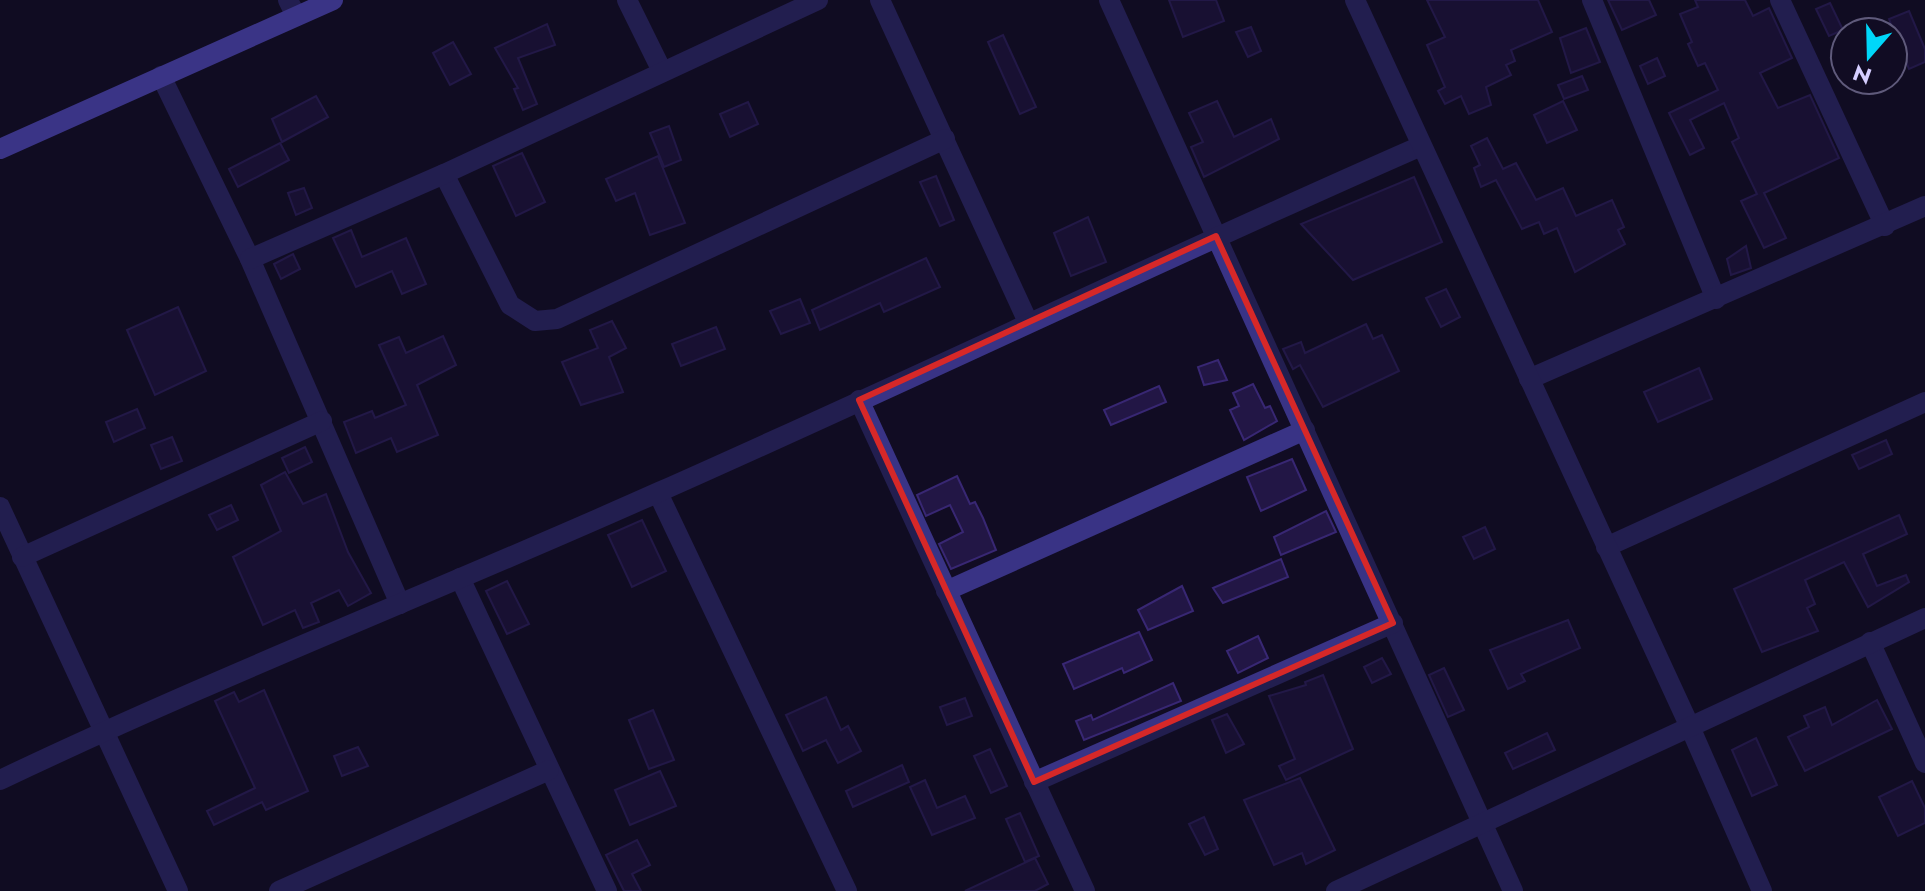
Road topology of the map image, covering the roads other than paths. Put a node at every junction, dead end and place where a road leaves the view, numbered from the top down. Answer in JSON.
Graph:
{"nodes":[{"id":1,"x":333,"y":0,"type":"edge"},
{"id":2,"x":627,"y":0,"type":"edge"},
{"id":3,"x":818,"y":0,"type":"edge"},
{"id":4,"x":880,"y":0,"type":"edge"},
{"id":5,"x":1109,"y":0,"type":"edge"},
{"id":6,"x":1355,"y":0,"type":"edge"},
{"id":7,"x":1592,"y":0,"type":"edge"},
{"id":8,"x":1780,"y":0,"type":"edge"},
{"id":9,"x":292,"y":8,"type":"edge"},
{"id":10,"x":662,"y":71,"type":"junction"},
{"id":11,"x":161,"y":76,"type":"junction"},
{"id":12,"x":945,"y":139,"type":"junction"},
{"id":13,"x":1421,"y":146,"type":"junction"},
{"id":14,"x":0,"y":149,"type":"edge"},
{"id":15,"x":444,"y":174,"type":"junction"},
{"id":16,"x":1925,"y":206,"type":"edge"},
{"id":17,"x":1885,"y":226,"type":"junction"},
{"id":18,"x":1216,"y":236,"type":"junction"},
{"id":19,"x":250,"y":259,"type":"junction"},
{"id":20,"x":1716,"y":299,"type":"junction"},
{"id":21,"x":1028,"y":322,"type":"junction"},
{"id":22,"x":1529,"y":379,"type":"junction"},
{"id":23,"x":859,"y":400,"type":"junction"},
{"id":24,"x":1925,"y":402,"type":"edge"},
{"id":25,"x":322,"y":421,"type":"junction"},
{"id":26,"x":1305,"y":430,"type":"junction"},
{"id":27,"x":658,"y":493,"type":"junction"},
{"id":28,"x":0,"y":507,"type":"edge"},
{"id":29,"x":1606,"y":547,"type":"junction"},
{"id":30,"x":22,"y":557,"type":"junction"},
{"id":31,"x":460,"y":578,"type":"junction"},
{"id":32,"x":946,"y":591,"type":"junction"},
{"id":33,"x":400,"y":604,"type":"junction"},
{"id":34,"x":1925,"y":618,"type":"edge"},
{"id":35,"x":1393,"y":623,"type":"junction"},
{"id":36,"x":1870,"y":642,"type":"junction"},
{"id":37,"x":1690,"y":727,"type":"junction"},
{"id":38,"x":105,"y":729,"type":"junction"},
{"id":39,"x":1925,"y":763,"type":"edge"},
{"id":40,"x":549,"y":770,"type":"junction"},
{"id":41,"x":0,"y":780,"type":"edge"},
{"id":42,"x":1034,"y":782,"type":"junction"},
{"id":43,"x":1485,"y":823,"type":"junction"},
{"id":44,"x":178,"y":891,"type":"edge"},
{"id":45,"x":279,"y":891,"type":"edge"},
{"id":46,"x":607,"y":891,"type":"edge"},
{"id":47,"x":847,"y":891,"type":"edge"},
{"id":48,"x":1085,"y":891,"type":"edge"},
{"id":49,"x":1336,"y":891,"type":"edge"},
{"id":50,"x":1513,"y":891,"type":"edge"},
{"id":51,"x":1762,"y":891,"type":"edge"}],
"edges":[{"from":1,"to":9,"type":"main road"},
{"from":2,"to":10,"type":"street"},
{"from":3,"to":10,"type":"street"},
{"from":4,"to":12,"type":"street"},
{"from":5,"to":18,"type":"street"},
{"from":6,"to":13,"type":"street"},
{"from":7,"to":20,"type":"street"},
{"from":8,"to":17,"type":"street"},
{"from":9,"to":11,"type":"main road"},
{"from":10,"to":15,"type":"street"},
{"from":11,"to":14,"type":"main road"},
{"from":11,"to":19,"type":"street"},
{"from":12,"to":15,"type":"street"},
{"from":12,"to":21,"type":"street"},
{"from":13,"to":18,"type":"street"},
{"from":13,"to":22,"type":"street"},
{"from":15,"to":19,"type":"street"},
{"from":16,"to":17,"type":"street"},
{"from":17,"to":20,"type":"street"},
{"from":18,"to":21,"type":"street"},
{"from":18,"to":26,"type":"street"},
{"from":19,"to":25,"type":"street"},
{"from":20,"to":22,"type":"street"},
{"from":21,"to":23,"type":"street"},
{"from":22,"to":29,"type":"street"},
{"from":23,"to":27,"type":"street"},
{"from":23,"to":32,"type":"street"},
{"from":24,"to":29,"type":"street"},
{"from":25,"to":30,"type":"street"},
{"from":25,"to":33,"type":"street"},
{"from":26,"to":32,"type":"street"},
{"from":26,"to":35,"type":"street"},
{"from":27,"to":31,"type":"street"},
{"from":27,"to":47,"type":"street"},
{"from":28,"to":30,"type":"street"},
{"from":29,"to":37,"type":"street"},
{"from":30,"to":38,"type":"street"},
{"from":31,"to":33,"type":"street"},
{"from":31,"to":40,"type":"street"},
{"from":32,"to":42,"type":"street"},
{"from":33,"to":38,"type":"street"},
{"from":34,"to":36,"type":"street"},
{"from":35,"to":42,"type":"street"},
{"from":35,"to":43,"type":"street"},
{"from":36,"to":37,"type":"street"},
{"from":36,"to":39,"type":"street"},
{"from":37,"to":43,"type":"street"},
{"from":37,"to":51,"type":"street"},
{"from":38,"to":41,"type":"street"},
{"from":38,"to":44,"type":"street"},
{"from":40,"to":45,"type":"street"},
{"from":40,"to":46,"type":"street"},
{"from":42,"to":48,"type":"street"},
{"from":43,"to":49,"type":"street"},
{"from":43,"to":50,"type":"street"}]}
